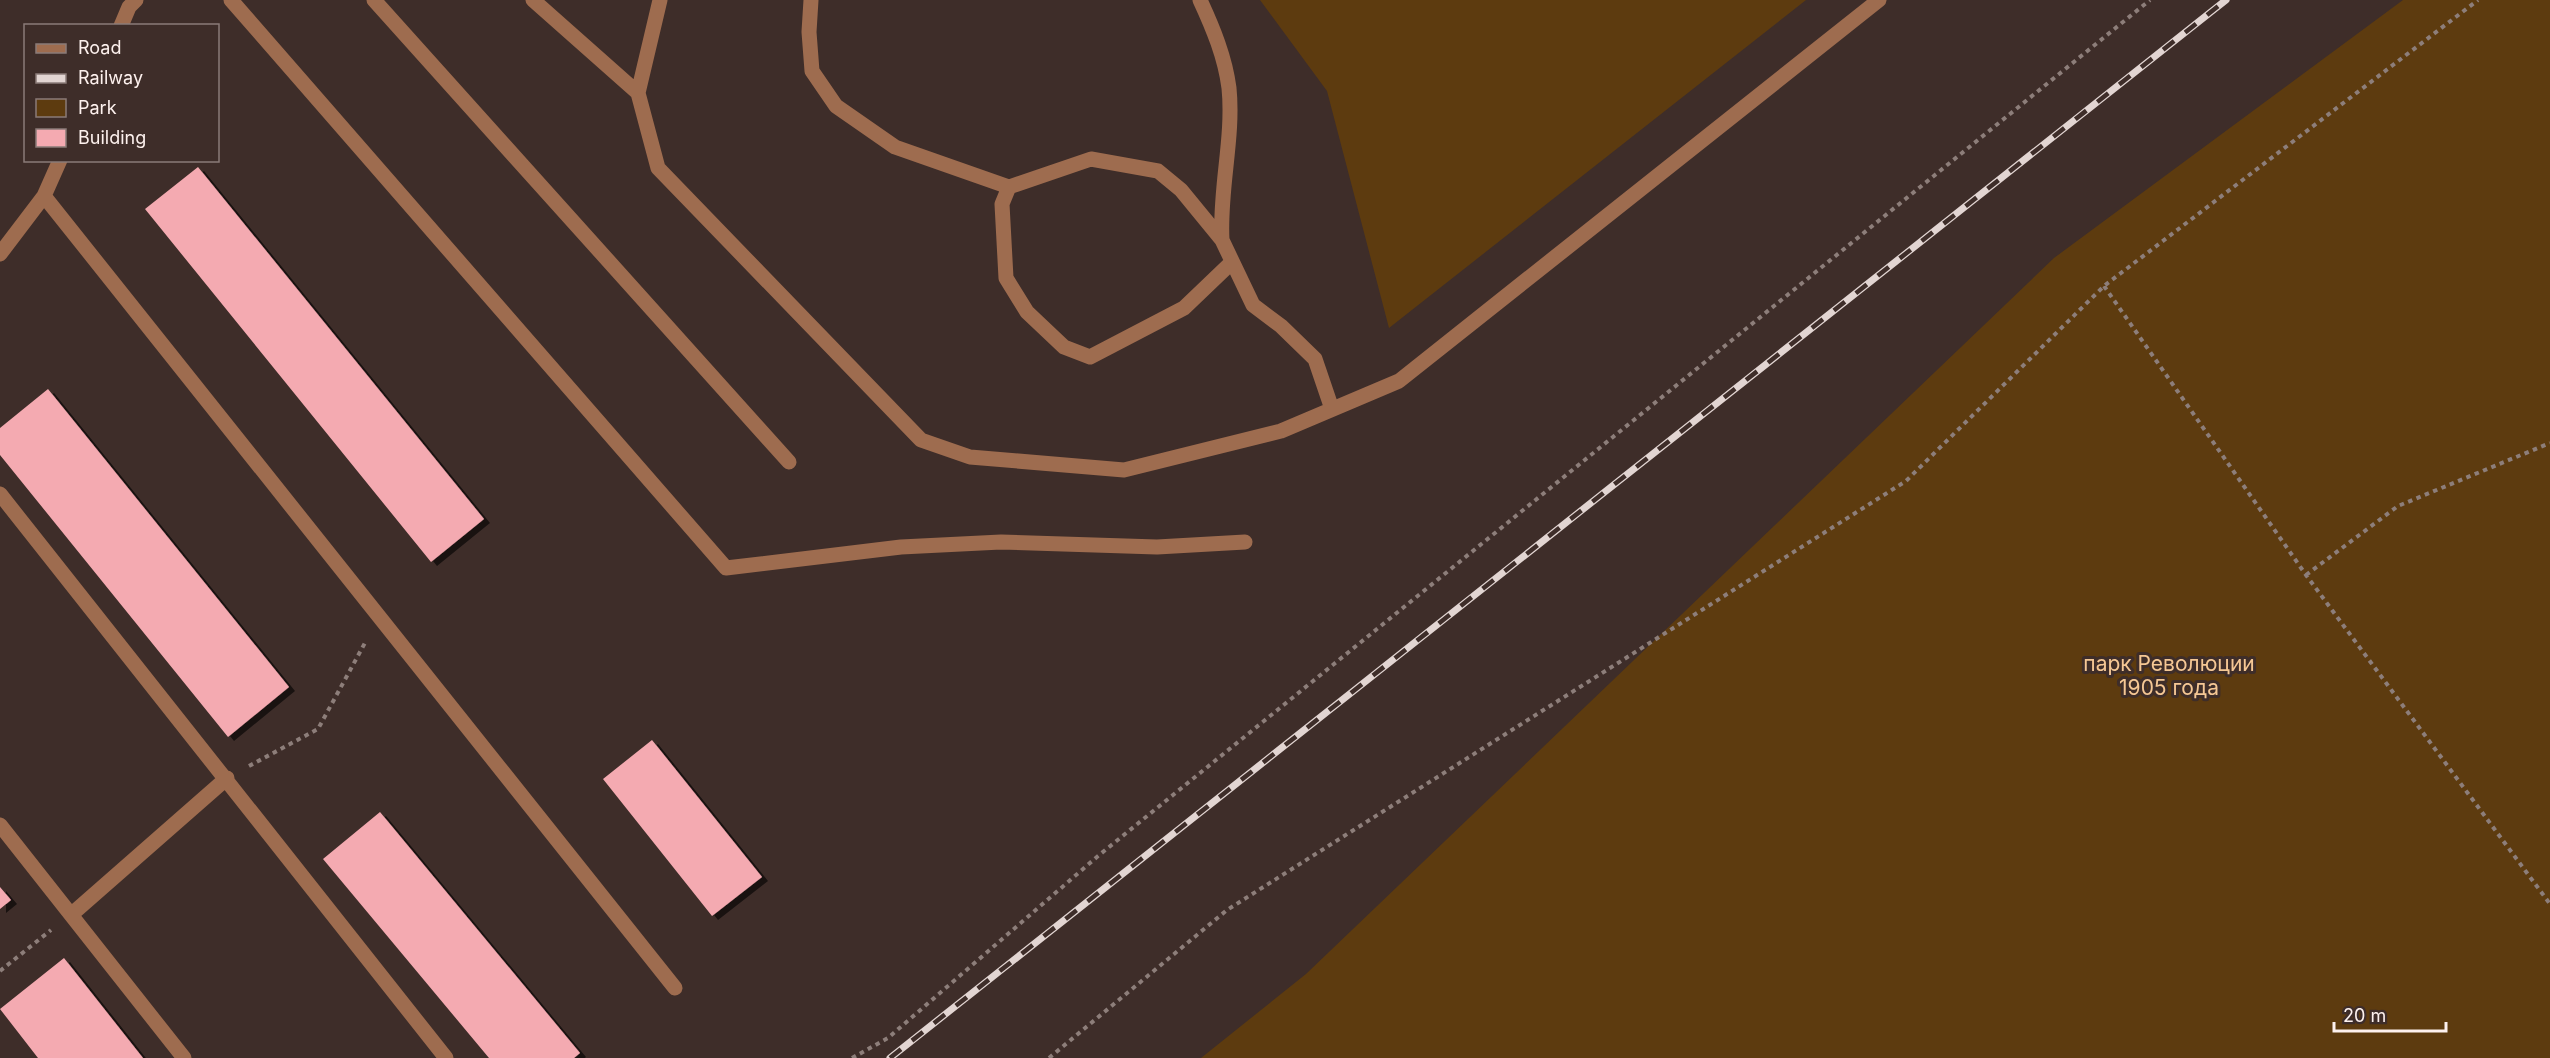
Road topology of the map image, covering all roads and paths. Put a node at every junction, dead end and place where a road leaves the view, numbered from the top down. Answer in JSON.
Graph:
{"nodes":[{"id":1,"x":231,"y":0,"type":"edge"},
{"id":2,"x":374,"y":0,"type":"edge"},
{"id":3,"x":532,"y":0,"type":"edge"},
{"id":4,"x":660,"y":0,"type":"edge"},
{"id":5,"x":811,"y":0,"type":"edge"},
{"id":6,"x":1200,"y":0,"type":"edge"},
{"id":7,"x":1879,"y":0,"type":"edge"},
{"id":8,"x":2150,"y":0,"type":"edge"},
{"id":9,"x":2478,"y":0,"type":"edge"},
{"id":10,"x":129,"y":2,"type":"edge"},
{"id":11,"x":122,"y":24,"type":"edge"},
{"id":12,"x":638,"y":93,"type":"junction"},
{"id":13,"x":59,"y":162,"type":"edge"},
{"id":14,"x":1009,"y":187,"type":"junction"},
{"id":15,"x":44,"y":196,"type":"junction"},
{"id":16,"x":1222,"y":240,"type":"junction"},
{"id":17,"x":0,"y":254,"type":"edge"},
{"id":18,"x":1231,"y":262,"type":"junction"},
{"id":19,"x":2104,"y":286,"type":"junction"},
{"id":20,"x":1332,"y":409,"type":"junction"},
{"id":21,"x":2550,"y":443,"type":"edge"},
{"id":22,"x":789,"y":462,"type":"dead end"},
{"id":23,"x":0,"y":494,"type":"edge"},
{"id":24,"x":1245,"y":542,"type":"dead end"},
{"id":25,"x":2306,"y":575,"type":"junction"},
{"id":26,"x":379,"y":617,"type":"junction"},
{"id":27,"x":227,"y":778,"type":"junction"},
{"id":28,"x":0,"y":825,"type":"edge"},
{"id":29,"x":2550,"y":904,"type":"edge"},
{"id":30,"x":72,"y":914,"type":"junction"},
{"id":31,"x":0,"y":971,"type":"edge"},
{"id":32,"x":675,"y":987,"type":"dead end"},
{"id":33,"x":184,"y":1058,"type":"edge"},
{"id":34,"x":446,"y":1058,"type":"edge"},
{"id":35,"x":852,"y":1058,"type":"edge"},
{"id":36,"x":1049,"y":1058,"type":"edge"}],
"edges":[{"from":1,"to":24,"type":"street"},
{"from":2,"to":22,"type":"street"},
{"from":3,"to":12,"type":"street"},
{"from":4,"to":12,"type":"street"},
{"from":5,"to":14,"type":"street"},
{"from":6,"to":16,"type":"street"},
{"from":7,"to":20,"type":"street"},
{"from":8,"to":35,"type":"path"},
{"from":9,"to":19,"type":"path"},
{"from":10,"to":11,"type":"street"},
{"from":12,"to":20,"type":"street"},
{"from":13,"to":15,"type":"street"},
{"from":14,"to":16,"type":"street"},
{"from":14,"to":18,"type":"street"},
{"from":15,"to":17,"type":"street"},
{"from":15,"to":26,"type":"street"},
{"from":16,"to":18,"type":"street"},
{"from":18,"to":20,"type":"street"},
{"from":19,"to":25,"type":"path"},
{"from":19,"to":36,"type":"path"},
{"from":21,"to":25,"type":"path"},
{"from":23,"to":27,"type":"street"},
{"from":25,"to":29,"type":"path"},
{"from":26,"to":27,"type":"path"},
{"from":26,"to":32,"type":"street"},
{"from":27,"to":30,"type":"street"},
{"from":27,"to":34,"type":"street"},
{"from":28,"to":30,"type":"street"},
{"from":30,"to":31,"type":"path"},
{"from":30,"to":33,"type":"street"}]}
